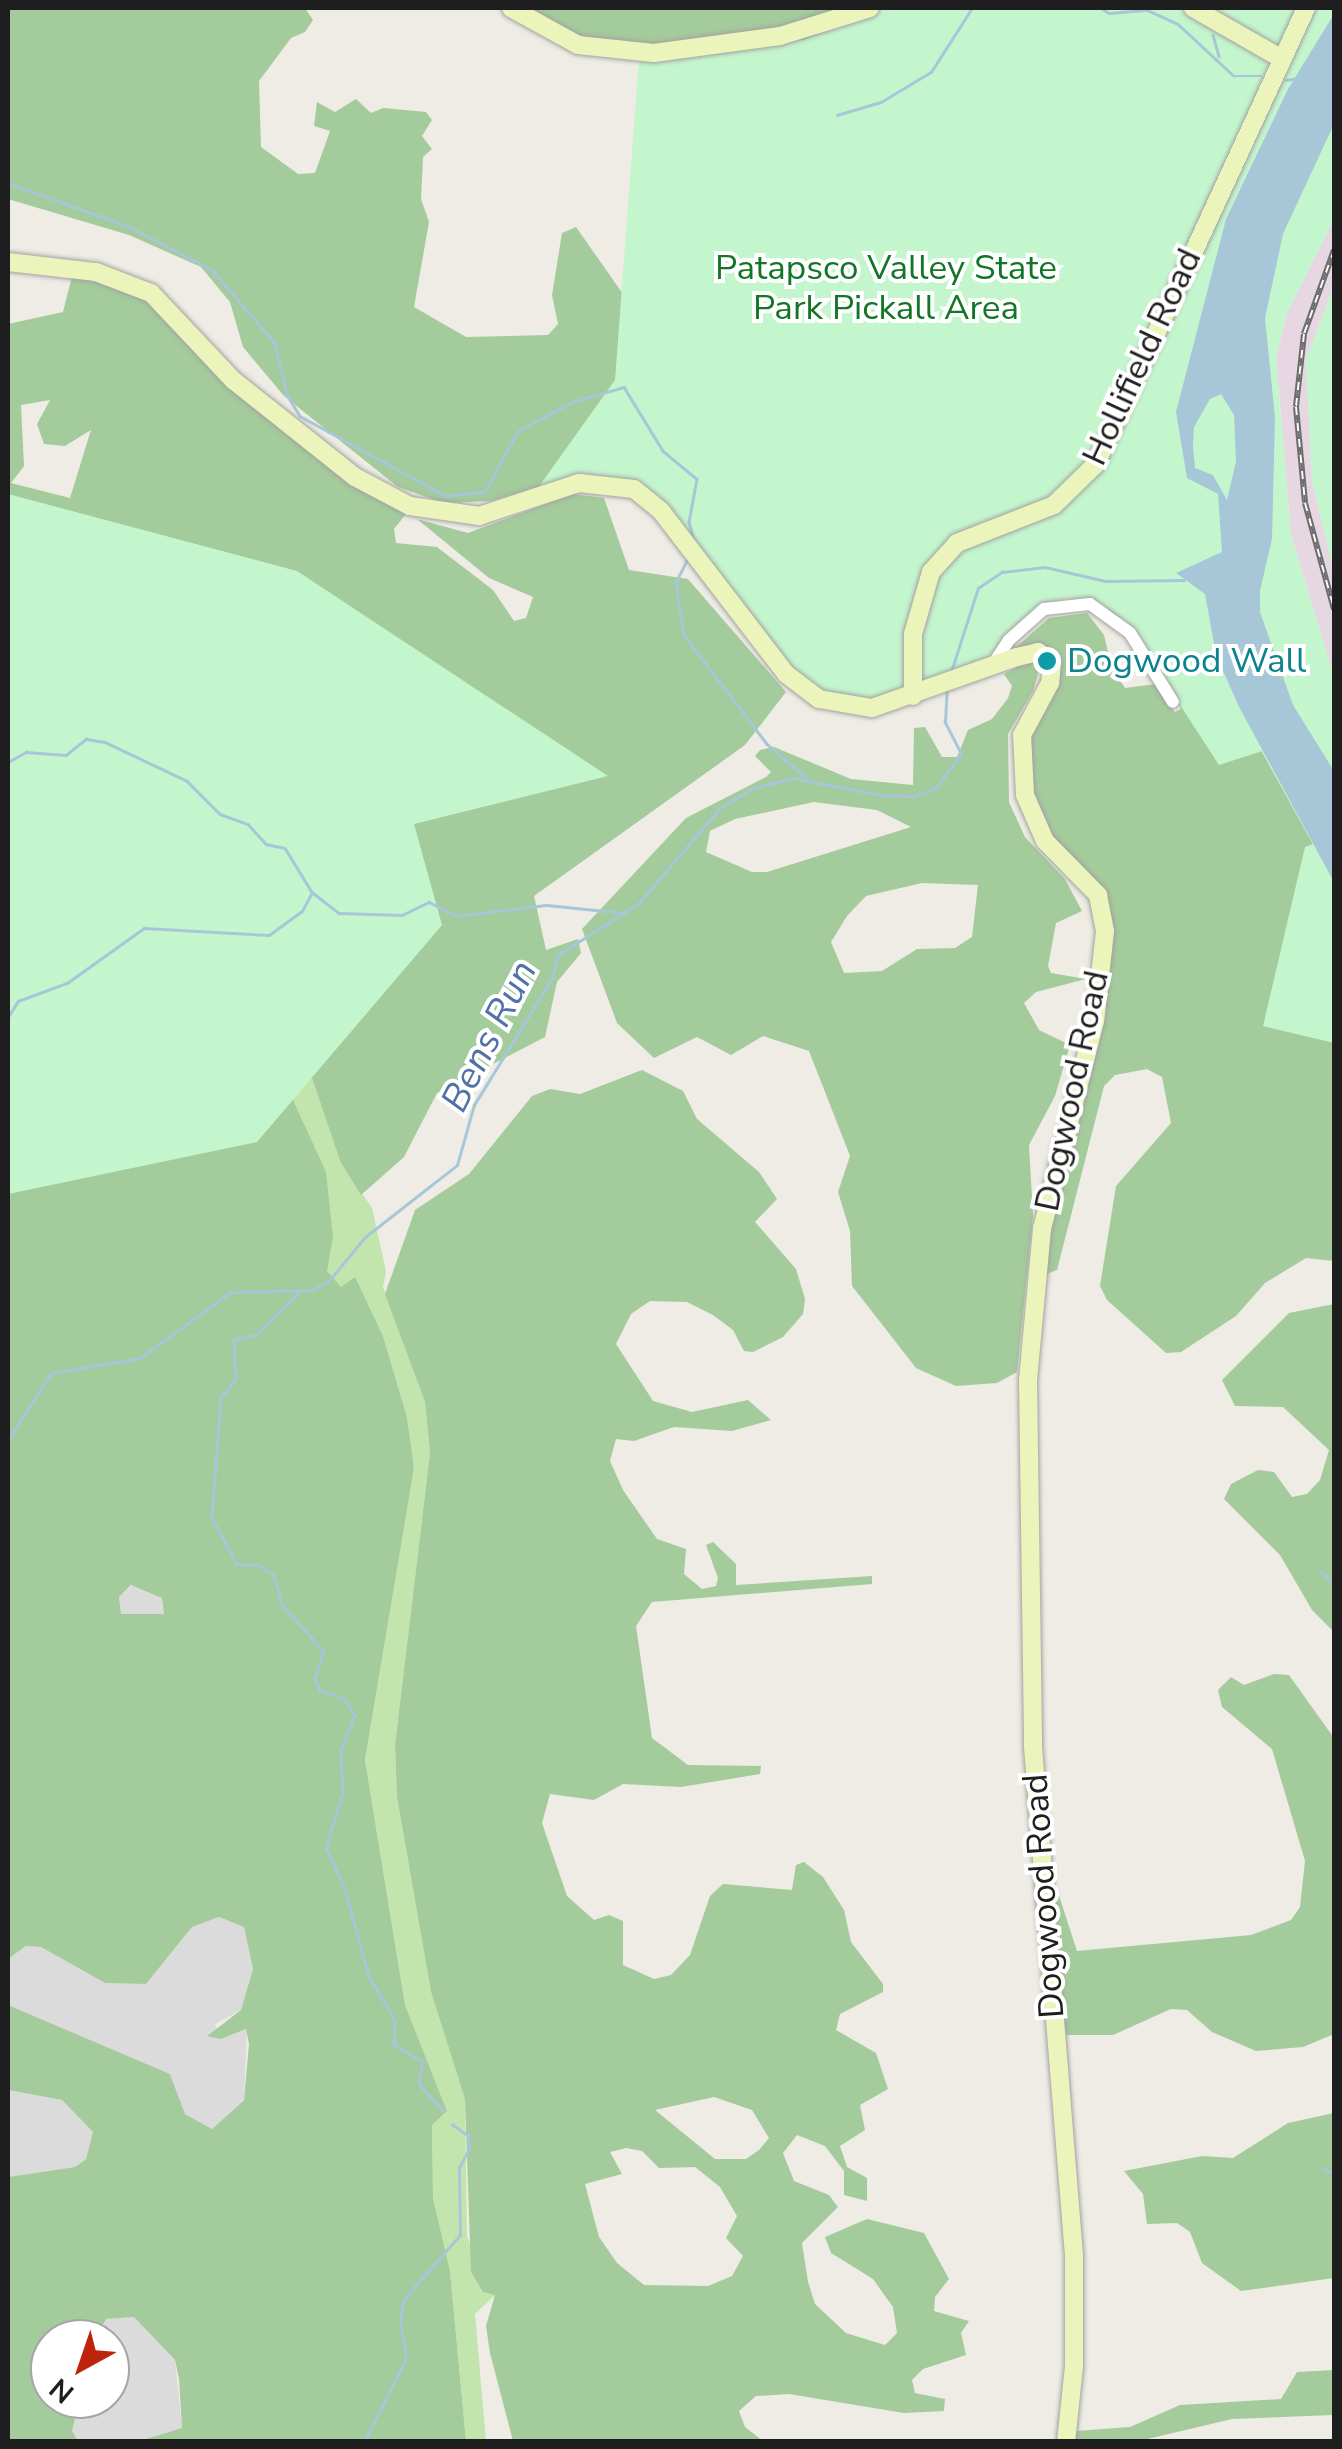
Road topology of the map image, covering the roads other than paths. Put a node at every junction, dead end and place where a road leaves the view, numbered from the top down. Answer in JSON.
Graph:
{"nodes":[{"id":1,"x":511,"y":8,"type":"edge"},
{"id":2,"x":870,"y":8,"type":"edge"},
{"id":3,"x":1193,"y":8,"type":"edge"},
{"id":4,"x":1306,"y":8,"type":"edge"},
{"id":5,"x":1282,"y":59,"type":"junction"},
{"id":6,"x":8,"y":262,"type":"edge"},
{"id":7,"x":992,"y":666,"type":"junction"},
{"id":8,"x":922,"y":693,"type":"junction"},
{"id":9,"x":1173,"y":702,"type":"dead end"},
{"id":10,"x":1066,"y":2442,"type":"edge"}],
"edges":[{"from":1,"to":2,"type":"street"},
{"from":3,"to":5,"type":"street"},
{"from":4,"to":5,"type":"street","name":"Hollifield Road"},
{"from":5,"to":8,"type":"street","name":"Hollifield Road"},
{"from":6,"to":8,"type":"street","name":"Dogwood Road"},
{"from":7,"to":8,"type":"street","name":"Dogwood Road"},
{"from":7,"to":9,"type":"street"},
{"from":7,"to":10,"type":"street","name":"Dogwood Road"}]}
